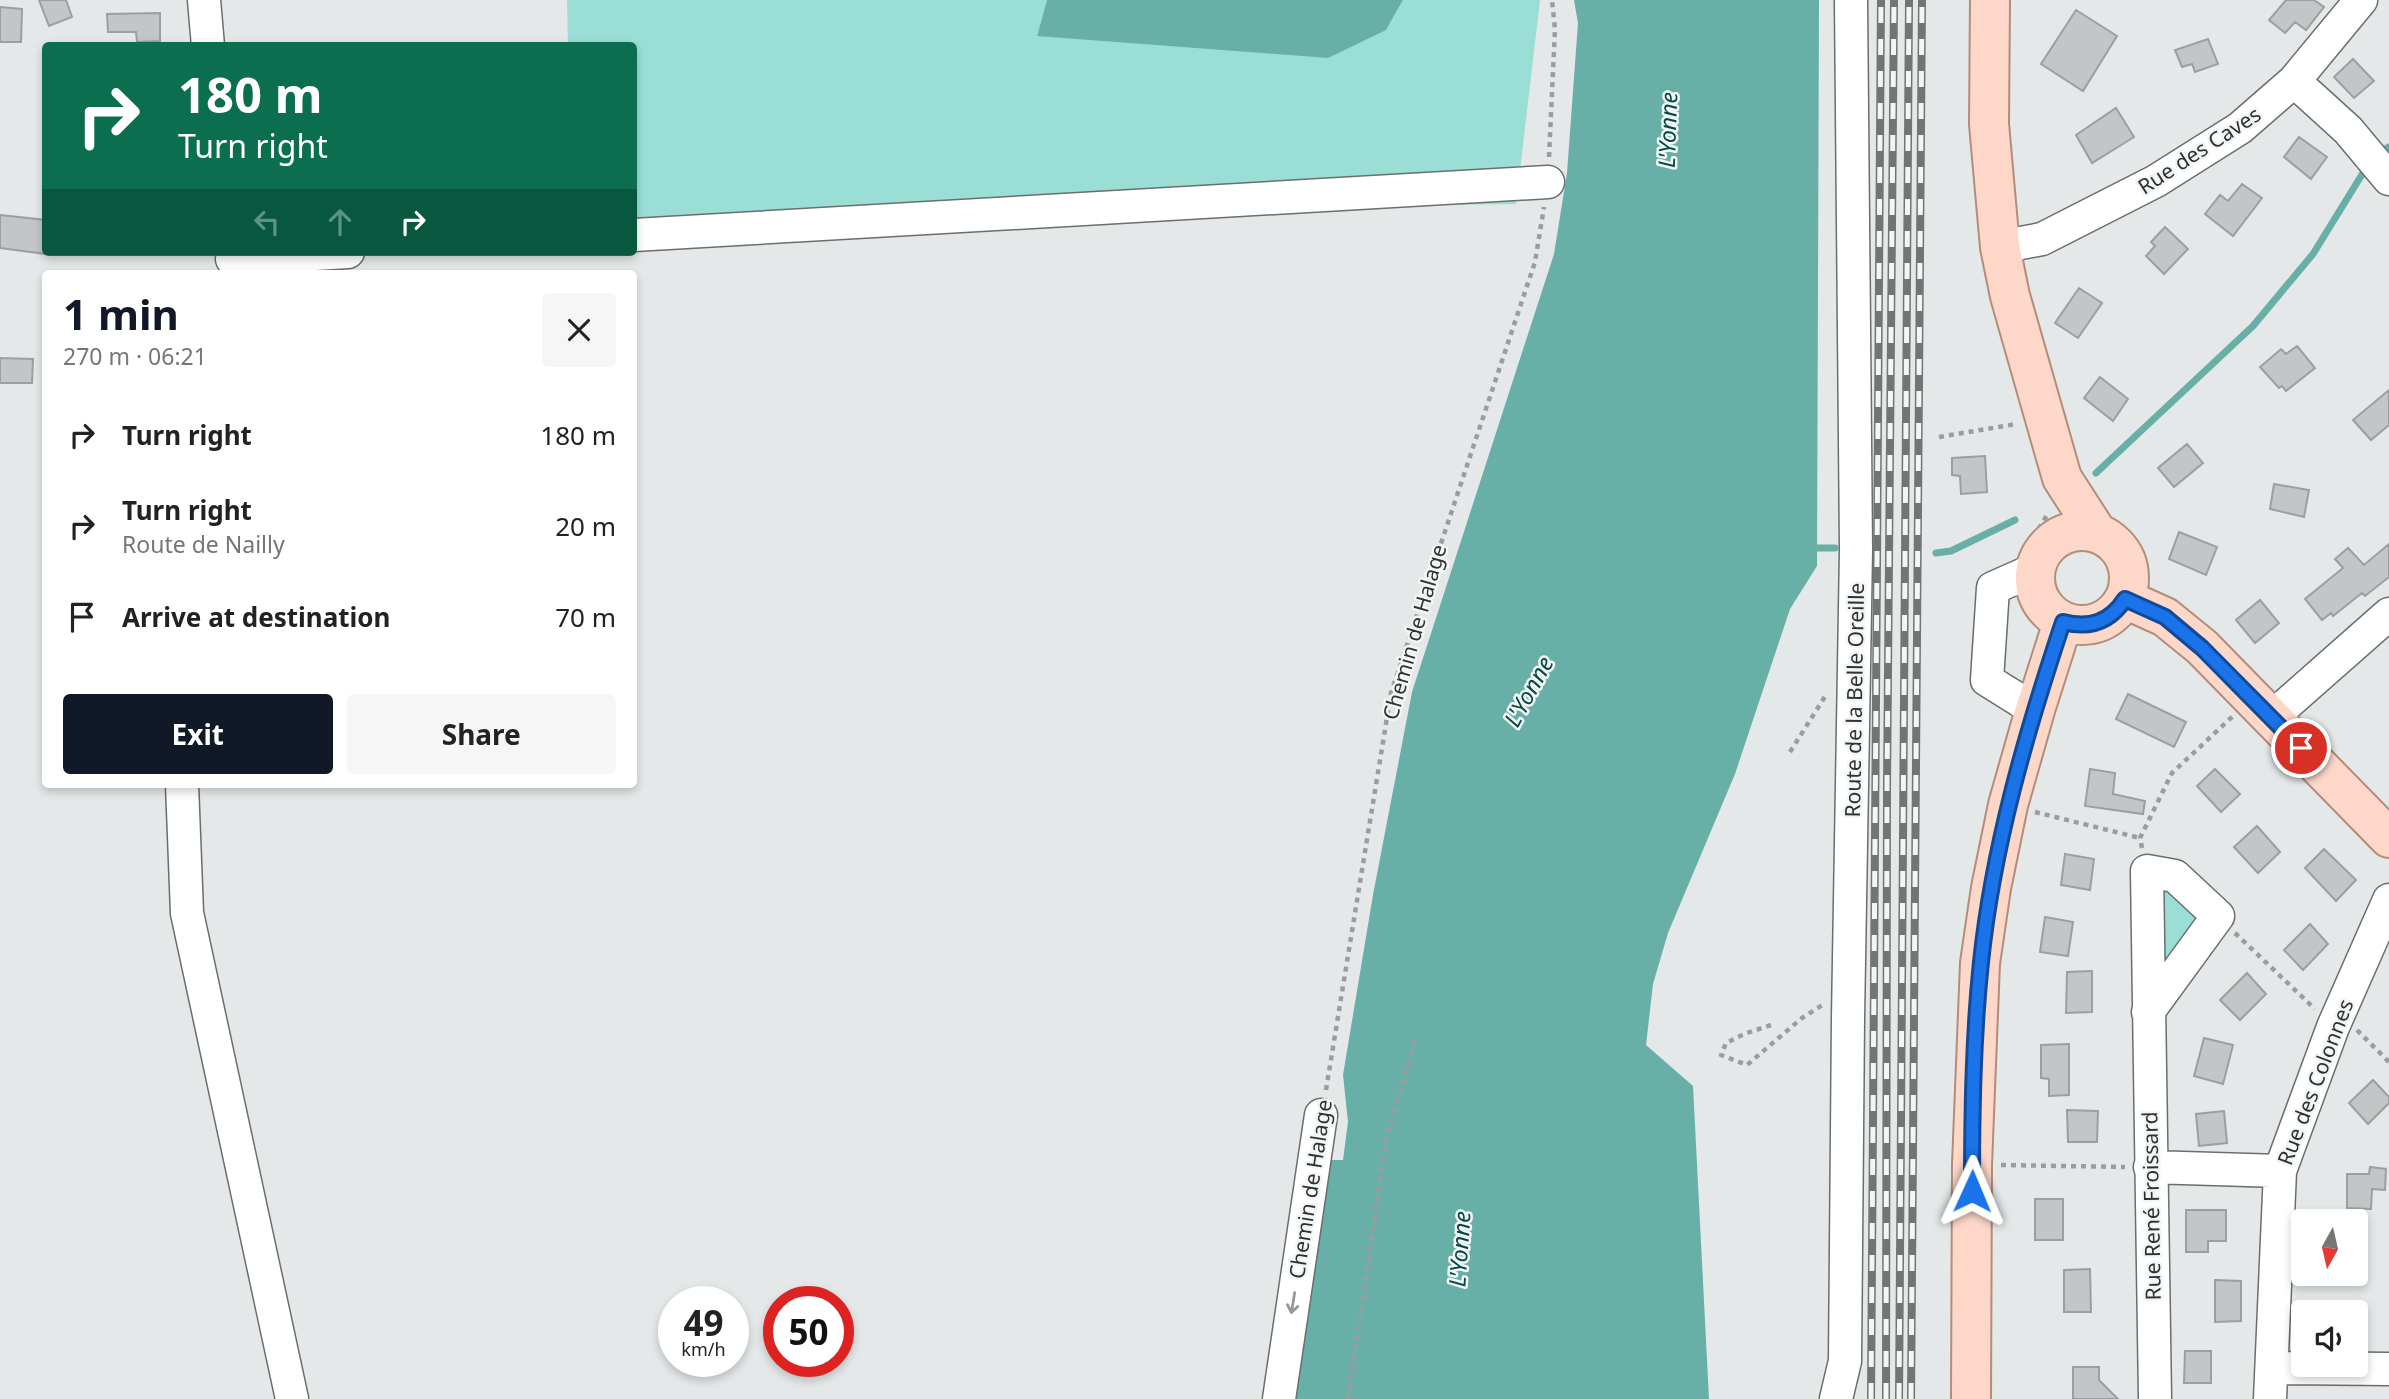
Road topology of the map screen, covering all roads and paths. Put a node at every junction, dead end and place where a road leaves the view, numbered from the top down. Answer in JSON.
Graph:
{"nodes":[{"id":1,"x":204,"y":0,"type":"edge"},
{"id":2,"x":1552,"y":0,"type":"edge"},
{"id":3,"x":1851,"y":0,"type":"edge"},
{"id":4,"x":1990,"y":0,"type":"edge"},
{"id":5,"x":2361,"y":0,"type":"edge"},
{"id":6,"x":208,"y":42,"type":"edge"},
{"id":7,"x":2294,"y":82,"type":"junction"},
{"id":8,"x":2389,"y":179,"type":"edge"},
{"id":9,"x":1548,"y":182,"type":"junction"},
{"id":10,"x":637,"y":235,"type":"edge"},
{"id":11,"x":2000,"y":247,"type":"junction"},
{"id":12,"x":296,"y":256,"type":"edge"},
{"id":13,"x":232,"y":261,"type":"edge"},
{"id":14,"x":2044,"y":417,"type":"junction"},
{"id":15,"x":1939,"y":437,"type":"dead end"},
{"id":16,"x":2062,"y":478,"type":"junction"},
{"id":17,"x":2098,"y":534,"type":"junction"},
{"id":18,"x":2044,"y":555,"type":"junction"},
{"id":19,"x":2125,"y":599,"type":"junction"},
{"id":20,"x":2389,"y":614,"type":"edge"},
{"id":21,"x":2063,"y":622,"type":"junction"},
{"id":22,"x":1854,"y":650,"type":"junction"},
{"id":23,"x":2261,"y":709,"type":"junction"},
{"id":24,"x":2035,"y":710,"type":"junction"},
{"id":25,"x":1790,"y":752,"type":"dead end"},
{"id":26,"x":182,"y":788,"type":"edge"},
{"id":27,"x":2008,"y":805,"type":"junction"},
{"id":28,"x":2140,"y":838,"type":"junction"},
{"id":29,"x":2389,"y":838,"type":"edge"},
{"id":30,"x":2147,"y":871,"type":"junction"},
{"id":31,"x":2389,"y":900,"type":"edge"},
{"id":32,"x":2218,"y":916,"type":"junction"},
{"id":33,"x":1849,"y":989,"type":"junction"},
{"id":34,"x":2148,"y":1012,"type":"junction"},
{"id":35,"x":2336,"y":1019,"type":"junction"},
{"id":36,"x":1771,"y":1026,"type":"dead end"},
{"id":37,"x":1415,"y":1042,"type":"dead end"},
{"id":38,"x":2389,"y":1062,"type":"edge"},
{"id":39,"x":1321,"y":1115,"type":"joint"},
{"id":40,"x":1972,"y":1165,"type":"junction"},
{"id":41,"x":2150,"y":1167,"type":"junction"},
{"id":42,"x":2280,"y":1171,"type":"junction"},
{"id":43,"x":2273,"y":1368,"type":"junction"},
{"id":44,"x":2389,"y":1369,"type":"edge"},
{"id":45,"x":292,"y":1399,"type":"edge"},
{"id":46,"x":1279,"y":1399,"type":"edge"},
{"id":47,"x":1348,"y":1399,"type":"edge"},
{"id":48,"x":1836,"y":1399,"type":"edge"},
{"id":49,"x":1971,"y":1399,"type":"edge"},
{"id":50,"x":2155,"y":1399,"type":"edge"},
{"id":51,"x":2270,"y":1399,"type":"edge"}],
"edges":[{"from":1,"to":6,"type":"street"},
{"from":2,"to":9,"type":"path","name":"Chemin de Halage"},
{"from":3,"to":22,"type":"street","name":"Route de la Belle Oreille"},
{"from":4,"to":11,"type":"main road"},
{"from":5,"to":7,"type":"street","name":"Rue des Caves"},
{"from":7,"to":8,"type":"street"},
{"from":7,"to":11,"type":"street","name":"Rue des Caves"},
{"from":9,"to":10,"type":"street"},
{"from":9,"to":39,"type":"path","name":"Chemin de Halage"},
{"from":11,"to":14,"type":"main road"},
{"from":12,"to":13,"type":"street"},
{"from":14,"to":15,"type":"path"},
{"from":14,"to":16,"type":"main road"},
{"from":16,"to":17,"type":"main road"},
{"from":16,"to":18,"type":"main road"},
{"from":17,"to":18,"type":"main road"},
{"from":17,"to":19,"type":"main road"},
{"from":18,"to":21,"type":"main road"},
{"from":18,"to":24,"type":"street"},
{"from":19,"to":21,"type":"main road"},
{"from":19,"to":23,"type":"main road"},
{"from":20,"to":23,"type":"street"},
{"from":21,"to":24,"type":"main road"},
{"from":22,"to":25,"type":"path"},
{"from":22,"to":33,"type":"street","name":"Route de la Belle Oreille"},
{"from":23,"to":28,"type":"path"},
{"from":23,"to":29,"type":"main road"},
{"from":24,"to":27,"type":"main road"},
{"from":26,"to":45,"type":"street"},
{"from":27,"to":28,"type":"path"},
{"from":27,"to":40,"type":"main road"},
{"from":28,"to":30,"type":"path"},
{"from":30,"to":32,"type":"street"},
{"from":30,"to":34,"type":"street","name":"Rue René Froissard"},
{"from":31,"to":35,"type":"street","name":"Rue des Colonnes"},
{"from":32,"to":34,"type":"street"},
{"from":32,"to":35,"type":"path"},
{"from":33,"to":36,"type":"path"},
{"from":33,"to":48,"type":"street","name":"Route de la Belle Oreille"},
{"from":34,"to":41,"type":"street","name":"Rue René Froissard"},
{"from":35,"to":38,"type":"path"},
{"from":35,"to":42,"type":"street","name":"Rue des Colonnes"},
{"from":37,"to":47,"type":"path"},
{"from":39,"to":46,"type":"street","name":"Chemin de Halage","one_way":true},
{"from":40,"to":41,"type":"path"},
{"from":40,"to":49,"type":"main road"},
{"from":41,"to":42,"type":"street"},
{"from":41,"to":50,"type":"street","name":"Rue René Froissard"},
{"from":42,"to":43,"type":"street","name":"Rue des Colonnes"},
{"from":43,"to":44,"type":"street"},
{"from":43,"to":51,"type":"street","name":"Rue des Colonnes"}]}
